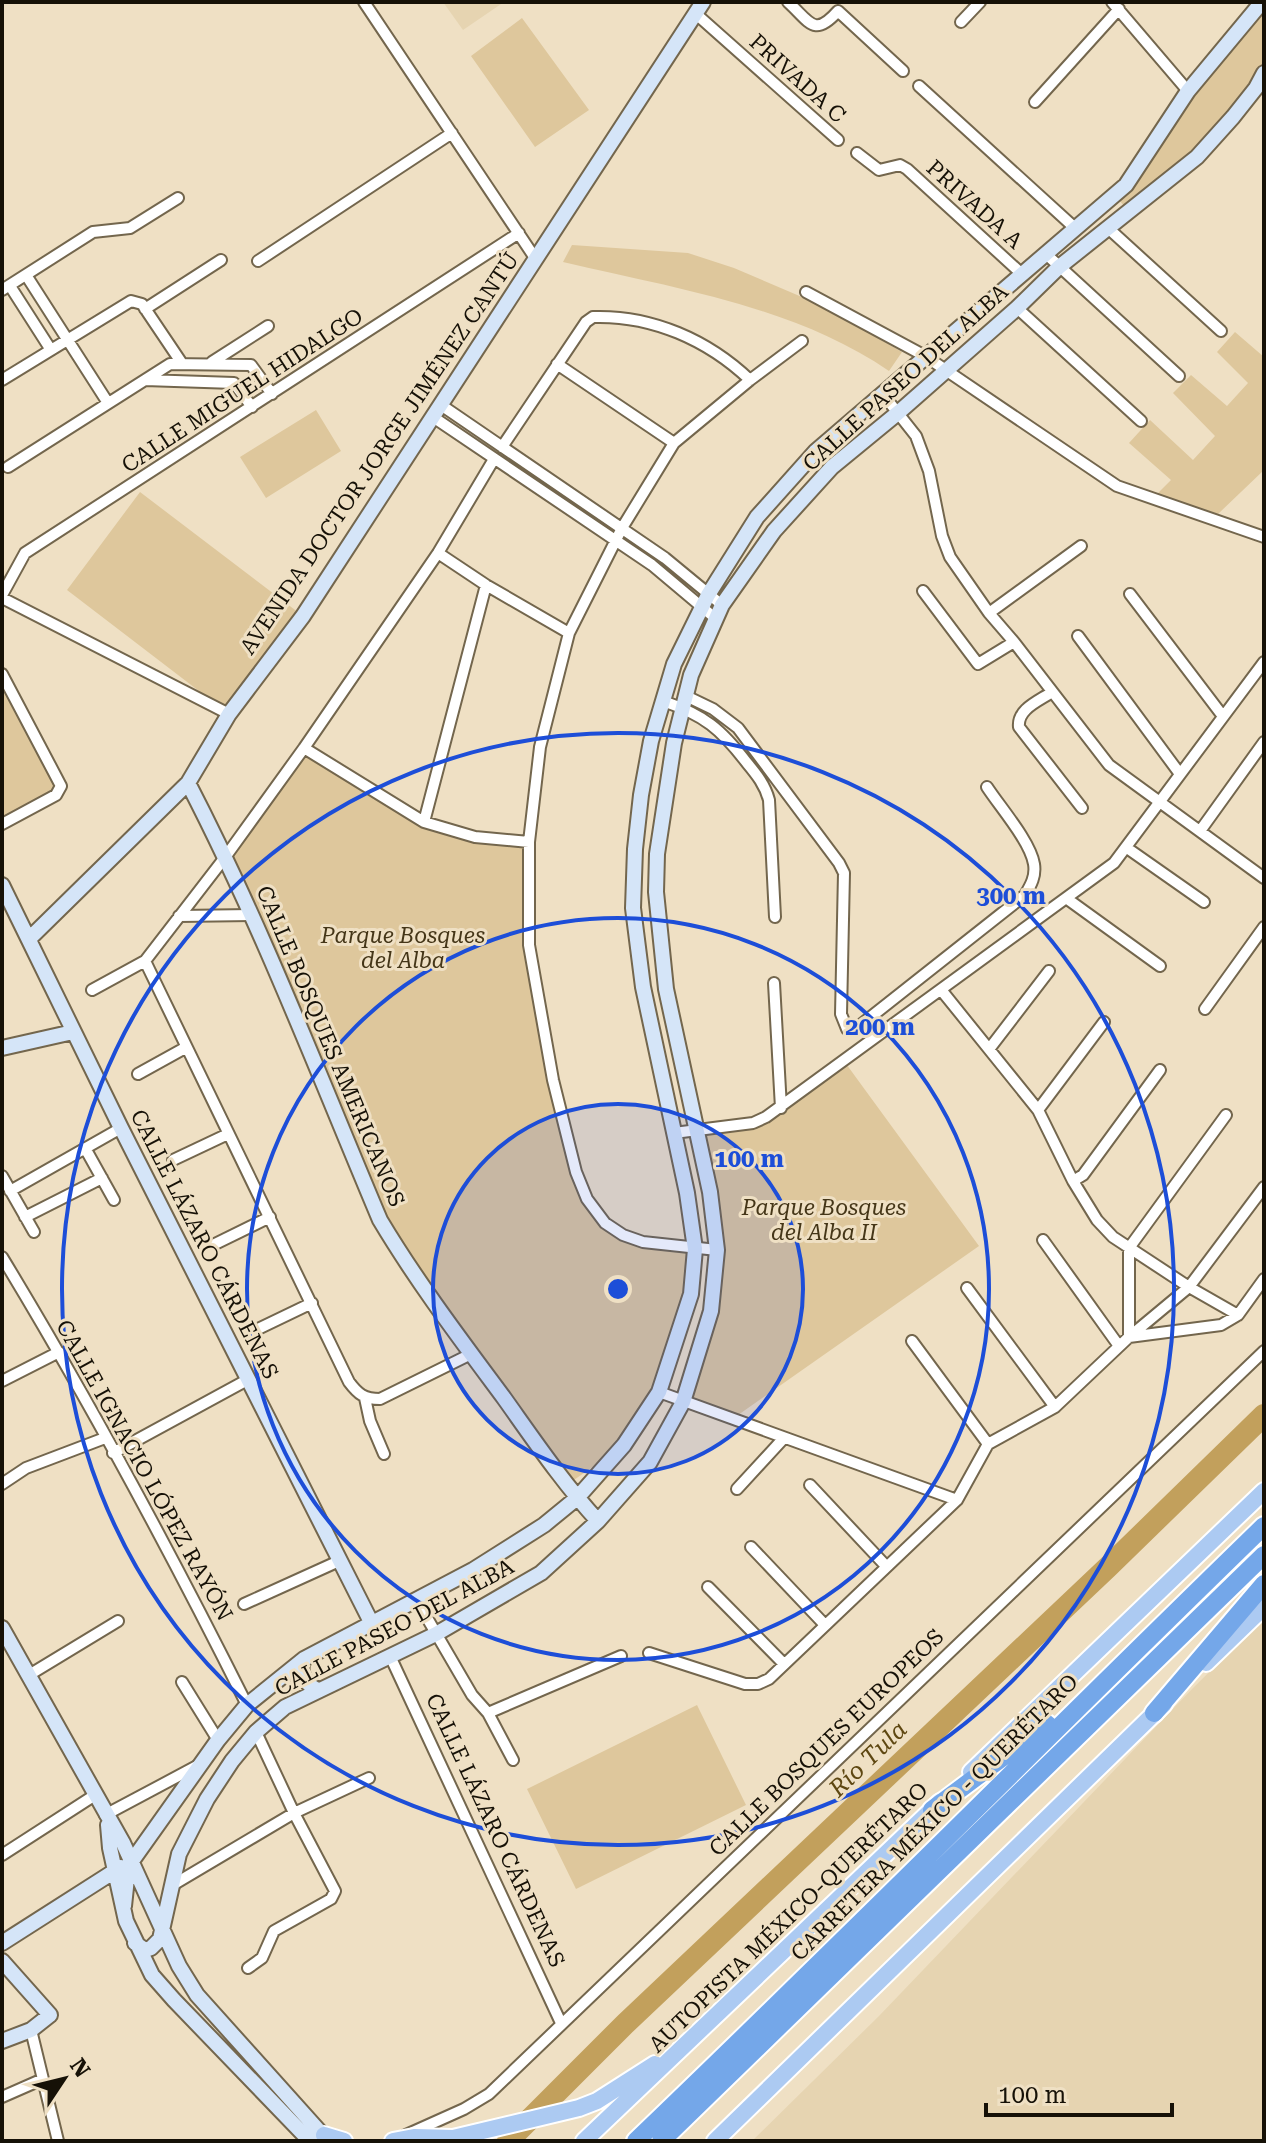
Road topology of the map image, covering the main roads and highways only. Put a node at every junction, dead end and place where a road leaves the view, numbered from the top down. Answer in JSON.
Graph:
{"nodes":[{"id":1,"x":1264,"y":1491,"type":"edge"},
{"id":2,"x":1264,"y":1526,"type":"edge"},
{"id":3,"x":1264,"y":1555,"type":"edge"},
{"id":4,"x":1264,"y":1584,"type":"edge"},
{"id":5,"x":1264,"y":1607,"type":"edge"},
{"id":6,"x":1101,"y":1684,"type":"junction"},
{"id":7,"x":1154,"y":1713,"type":"junction"},
{"id":8,"x":932,"y":1810,"type":"junction"},
{"id":9,"x":694,"y":2038,"type":"junction"},
{"id":10,"x":764,"y":2093,"type":"junction"},
{"id":11,"x":321,"y":2139,"type":"edge"},
{"id":12,"x":396,"y":2140,"type":"edge"},
{"id":13,"x":344,"y":2141,"type":"edge"},
{"id":14,"x":584,"y":2141,"type":"edge"},
{"id":15,"x":636,"y":2141,"type":"edge"},
{"id":16,"x":661,"y":2141,"type":"edge"},
{"id":17,"x":715,"y":2141,"type":"edge"},
{"id":18,"x":727,"y":2141,"type":"edge"}],
"edges":[{"from":1,"to":8,"type":"main road","name":"AUTOPISTA MÉXICO-QUERÉTARO"},
{"from":2,"to":6,"type":"highway","name":"CARRETERA MÉXICO - QUERÉTARO"},
{"from":3,"to":16,"type":"highway","name":"CARRETERA MÉXICO - QUERÉTARO"},
{"from":4,"to":7,"type":"highway"},
{"from":5,"to":7,"type":"main road"},
{"from":6,"to":8,"type":"highway"},
{"from":6,"to":15,"type":"highway","name":"CARRETERA MÉXICO - QUERÉTARO"},
{"from":7,"to":10,"type":"main road"},
{"from":8,"to":9,"type":"main road","name":"AUTOPISTA MÉXICO-QUERÉTARO"},
{"from":9,"to":12,"type":"main road"},
{"from":9,"to":14,"type":"main road","name":"AUTOPISTA MÉXICO-QUERÉTARO"},
{"from":10,"to":17,"type":"main road"},
{"from":10,"to":18,"type":"main road"},
{"from":11,"to":13,"type":"main road"}]}
